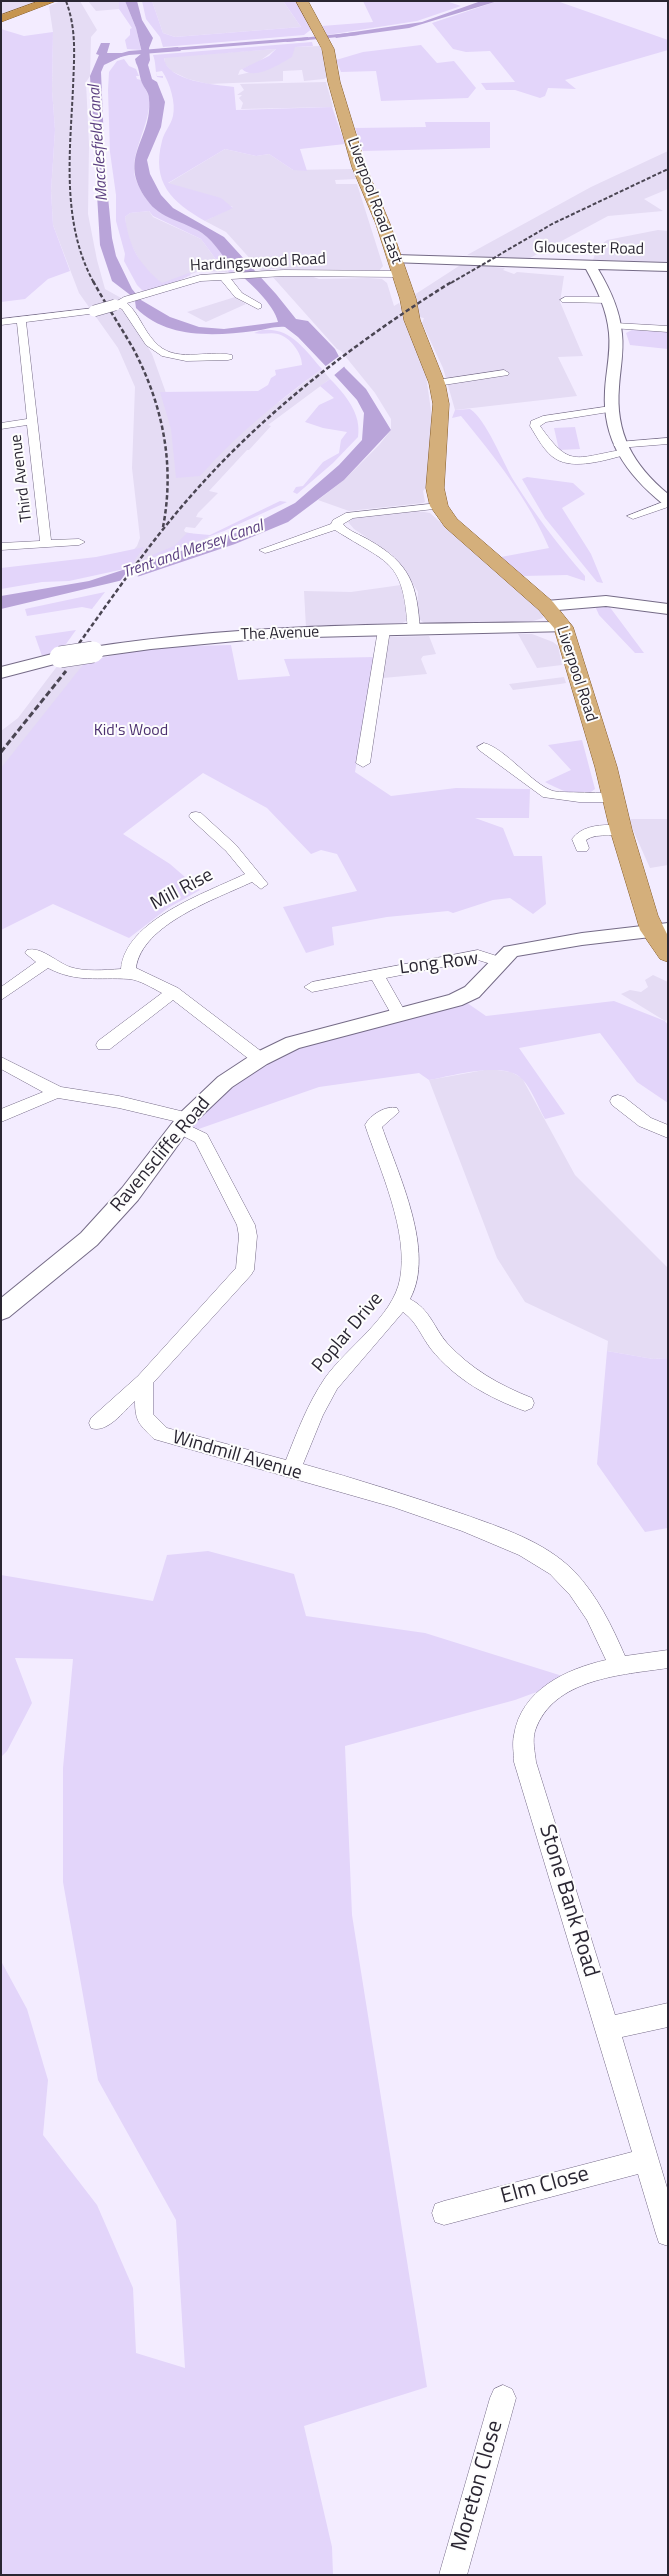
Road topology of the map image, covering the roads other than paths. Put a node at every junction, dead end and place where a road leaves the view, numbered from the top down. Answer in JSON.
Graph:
{"nodes":[{"id":1,"x":50,"y":1,"type":"edge"},
{"id":2,"x":302,"y":1,"type":"edge"},
{"id":3,"x":1,"y":19,"type":"edge"},
{"id":4,"x":397,"y":266,"type":"junction"},
{"id":5,"x":591,"y":267,"type":"junction"},
{"id":6,"x":668,"y":267,"type":"edge"},
{"id":7,"x":224,"y":277,"type":"junction"},
{"id":8,"x":565,"y":300,"type":"dead end"},
{"id":9,"x":608,"y":300,"type":"junction"},
{"id":10,"x":121,"y":302,"type":"junction"},
{"id":11,"x":258,"y":306,"type":"dead end"},
{"id":12,"x":20,"y":319,"type":"junction"},
{"id":13,"x":1,"y":322,"type":"edge"},
{"id":14,"x":615,"y":326,"type":"junction"},
{"id":15,"x":668,"y":329,"type":"edge"},
{"id":16,"x":228,"y":357,"type":"dead end"},
{"id":17,"x":504,"y":373,"type":"dead end"},
{"id":18,"x":437,"y":383,"type":"junction"},
{"id":19,"x":441,"y":404,"type":"joint"},
{"id":20,"x":611,"y":409,"type":"junction"},
{"id":21,"x":32,"y":422,"type":"junction"},
{"id":22,"x":1,"y":426,"type":"edge"},
{"id":23,"x":668,"y":441,"type":"edge"},
{"id":24,"x":620,"y":449,"type":"junction"},
{"id":25,"x":668,"y":502,"type":"edge"},
{"id":26,"x":439,"y":506,"type":"junction"},
{"id":27,"x":630,"y":518,"type":"dead end"},
{"id":28,"x":340,"y":522,"type":"junction"},
{"id":29,"x":79,"y":542,"type":"dead end"},
{"id":30,"x":46,"y":544,"type":"junction"},
{"id":31,"x":1,"y":548,"type":"edge"},
{"id":32,"x":266,"y":550,"type":"dead end"},
{"id":33,"x":546,"y":606,"type":"junction"},
{"id":34,"x":668,"y":608,"type":"edge"},
{"id":35,"x":563,"y":628,"type":"junction"},
{"id":36,"x":384,"y":630,"type":"junction"},
{"id":37,"x":414,"y":630,"type":"junction"},
{"id":38,"x":1,"y":673,"type":"edge"},
{"id":39,"x":484,"y":747,"type":"dead end"},
{"id":40,"x":363,"y":763,"type":"dead end"},
{"id":41,"x":614,"y":798,"type":"junction"},
{"id":42,"x":196,"y":816,"type":"dead end"},
{"id":43,"x":621,"y":830,"type":"junction"},
{"id":44,"x":582,"y":848,"type":"dead end"},
{"id":45,"x":660,"y":929,"type":"edge"},
{"id":46,"x":32,"y":953,"type":"dead end"},
{"id":47,"x":668,"y":954,"type":"edge"},
{"id":48,"x":47,"y":961,"type":"junction"},
{"id":49,"x":501,"y":962,"type":"junction"},
{"id":50,"x":376,"y":973,"type":"junction"},
{"id":51,"x":132,"y":974,"type":"junction"},
{"id":52,"x":312,"y":987,"type":"dead end"},
{"id":53,"x":4,"y":989,"type":"edge"},
{"id":54,"x":173,"y":992,"type":"junction"},
{"id":55,"x":399,"y":1015,"type":"junction"},
{"id":56,"x":104,"y":1045,"type":"dead end"},
{"id":57,"x":260,"y":1058,"type":"junction"},
{"id":58,"x":1,"y":1062,"type":"edge"},
{"id":59,"x":56,"y":1092,"type":"junction"},
{"id":60,"x":618,"y":1101,"type":"dead end"},
{"id":61,"x":391,"y":1112,"type":"dead end"},
{"id":62,"x":1,"y":1116,"type":"edge"},
{"id":63,"x":646,"y":1122,"type":"junction"},
{"id":64,"x":183,"y":1123,"type":"junction"},
{"id":65,"x":668,"y":1132,"type":"edge"},
{"id":66,"x":668,"y":1140,"type":"edge"},
{"id":67,"x":401,"y":1303,"type":"junction"},
{"id":68,"x":1,"y":1311,"type":"edge"},
{"id":69,"x":144,"y":1381,"type":"junction"},
{"id":70,"x":525,"y":1403,"type":"dead end"},
{"id":71,"x":98,"y":1423,"type":"dead end"},
{"id":72,"x":291,"y":1470,"type":"junction"},
{"id":73,"x":668,"y":1660,"type":"edge"},
{"id":74,"x":619,"y":1666,"type":"junction"},
{"id":75,"x":668,"y":2015,"type":"edge"},
{"id":76,"x":608,"y":2028,"type":"junction"},
{"id":77,"x":646,"y":2160,"type":"junction"},
{"id":78,"x":444,"y":2213,"type":"dead end"},
{"id":79,"x":666,"y":2219,"type":"edge"},
{"id":80,"x":503,"y":2398,"type":"dead end"},
{"id":81,"x":453,"y":2575,"type":"edge"}],
"edges":[{"from":1,"to":3,"type":"highway"},
{"from":2,"to":4,"type":"main road","name":"Liverpool Road East"},
{"from":4,"to":5,"type":"street","name":"Gloucester Road"},
{"from":4,"to":7,"type":"street","name":"Hardingswood Road"},
{"from":4,"to":18,"type":"main road","name":"Liverpool Road East"},
{"from":5,"to":6,"type":"street","name":"Gloucester Road"},
{"from":5,"to":9,"type":"street"},
{"from":7,"to":10,"type":"street","name":"Hardingswood Road"},
{"from":7,"to":11,"type":"street"},
{"from":8,"to":9,"type":"street"},
{"from":9,"to":14,"type":"street"},
{"from":10,"to":12,"type":"street","name":"Hardingswood Road","bridge":true},
{"from":10,"to":16,"type":"street"},
{"from":12,"to":13,"type":"street","name":"Hardingswood Road"},
{"from":12,"to":21,"type":"street","name":"Third Avenue"},
{"from":14,"to":15,"type":"street"},
{"from":14,"to":20,"type":"street"},
{"from":17,"to":18,"type":"street"},
{"from":18,"to":19,"type":"main road","name":"Liverpool Road East"},
{"from":19,"to":26,"type":"main road","name":"Liverpool Road"},
{"from":20,"to":24,"type":"street"},
{"from":20,"to":24,"type":"street"},
{"from":21,"to":22,"type":"street"},
{"from":21,"to":30,"type":"street","name":"Third Avenue"},
{"from":23,"to":24,"type":"street"},
{"from":24,"to":25,"type":"street"},
{"from":25,"to":27,"type":"street"},
{"from":26,"to":28,"type":"street"},
{"from":26,"to":33,"type":"main road","name":"Liverpool Road"},
{"from":28,"to":32,"type":"street"},
{"from":28,"to":37,"type":"street"},
{"from":29,"to":30,"type":"street"},
{"from":30,"to":31,"type":"street"},
{"from":33,"to":34,"type":"street"},
{"from":33,"to":35,"type":"main road","name":"Liverpool Road"},
{"from":35,"to":37,"type":"main road","name":"The Avenue"},
{"from":35,"to":41,"type":"main road","name":"Liverpool Road"},
{"from":36,"to":37,"type":"main road","name":"The Avenue"},
{"from":36,"to":38,"type":"main road","name":"The Avenue","bridge":true},
{"from":36,"to":40,"type":"street"},
{"from":39,"to":41,"type":"street"},
{"from":41,"to":43,"type":"main road","name":"Liverpool Road"},
{"from":42,"to":51,"type":"street","name":"Mill Rise"},
{"from":43,"to":44,"type":"street"},
{"from":43,"to":45,"type":"main road","name":"Liverpool Road"},
{"from":45,"to":47,"type":"main road","name":"Liverpool Road"},
{"from":45,"to":49,"type":"street","name":"Long Row"},
{"from":46,"to":48,"type":"street"},
{"from":48,"to":51,"type":"street"},
{"from":48,"to":53,"type":"street"},
{"from":49,"to":50,"type":"street","name":"Long Row"},
{"from":49,"to":55,"type":"street","name":"Ravenscliffe Road"},
{"from":50,"to":52,"type":"street","name":"Long Row"},
{"from":50,"to":55,"type":"street"},
{"from":51,"to":54,"type":"street"},
{"from":54,"to":56,"type":"street"},
{"from":54,"to":57,"type":"street"},
{"from":55,"to":57,"type":"street","name":"Ravenscliffe Road"},
{"from":57,"to":64,"type":"street","name":"Ravenscliffe Road"},
{"from":58,"to":59,"type":"street"},
{"from":59,"to":62,"type":"street"},
{"from":59,"to":64,"type":"street"},
{"from":60,"to":63,"type":"street"},
{"from":61,"to":67,"type":"street","name":"Poplar Drive"},
{"from":63,"to":65,"type":"street"},
{"from":63,"to":66,"type":"street"},
{"from":64,"to":68,"type":"street","name":"Ravenscliffe Road"},
{"from":64,"to":69,"type":"street"},
{"from":67,"to":70,"type":"street"},
{"from":67,"to":72,"type":"street","name":"Poplar Drive"},
{"from":69,"to":71,"type":"street"},
{"from":69,"to":72,"type":"street","name":"Windmill Avenue"},
{"from":72,"to":74,"type":"street","name":"Windmill Avenue"},
{"from":73,"to":74,"type":"street","name":"Stone Bank Road"},
{"from":74,"to":76,"type":"street","name":"Stone Bank Road"},
{"from":75,"to":76,"type":"street"},
{"from":76,"to":77,"type":"street","name":"Stone Bank Road"},
{"from":77,"to":78,"type":"street","name":"Elm Close"},
{"from":77,"to":79,"type":"street","name":"Stone Bank Road"},
{"from":80,"to":81,"type":"street","name":"Moreton Close"}]}
